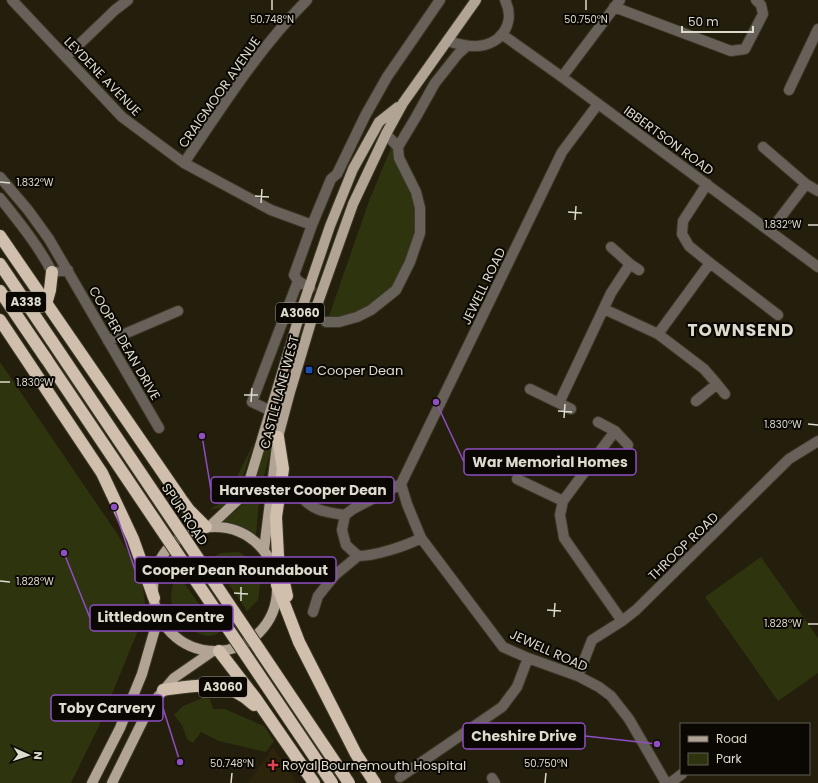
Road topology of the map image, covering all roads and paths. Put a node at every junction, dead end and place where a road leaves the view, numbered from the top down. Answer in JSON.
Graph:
{"nodes":[{"id":1,"x":12,"y":0,"type":"edge"},
{"id":2,"x":128,"y":0,"type":"edge"},
{"id":3,"x":307,"y":0,"type":"edge"},
{"id":4,"x":440,"y":0,"type":"edge"},
{"id":5,"x":476,"y":0,"type":"edge"},
{"id":6,"x":505,"y":0,"type":"edge"},
{"id":7,"x":756,"y":0,"type":"edge"},
{"id":8,"x":617,"y":4,"type":"edge"},
{"id":9,"x":818,"y":29,"type":"edge"},
{"id":10,"x":503,"y":35,"type":"junction"},
{"id":11,"x":447,"y":41,"type":"junction"},
{"id":12,"x":467,"y":46,"type":"junction"},
{"id":13,"x":66,"y":57,"type":"junction"},
{"id":14,"x":562,"y":76,"type":"junction"},
{"id":15,"x":789,"y":90,"type":"dead end"},
{"id":16,"x":403,"y":103,"type":"junction"},
{"id":17,"x":598,"y":104,"type":"junction"},
{"id":18,"x":386,"y":134,"type":"junction"},
{"id":19,"x":398,"y":147,"type":"junction"},
{"id":20,"x":763,"y":147,"type":"dead end"},
{"id":21,"x":184,"y":163,"type":"junction"},
{"id":22,"x":337,"y":174,"type":"junction"},
{"id":23,"x":0,"y":177,"type":"edge"},
{"id":24,"x":349,"y":178,"type":"junction"},
{"id":25,"x":707,"y":184,"type":"junction"},
{"id":26,"x":806,"y":184,"type":"junction"},
{"id":27,"x":818,"y":191,"type":"edge"},
{"id":28,"x":0,"y":198,"type":"edge"},
{"id":29,"x":353,"y":204,"type":"junction"},
{"id":30,"x":312,"y":224,"type":"junction"},
{"id":31,"x":770,"y":231,"type":"junction"},
{"id":32,"x":0,"y":236,"type":"edge"},
{"id":33,"x":611,"y":248,"type":"dead end"},
{"id":34,"x":710,"y":263,"type":"junction"},
{"id":35,"x":0,"y":264,"type":"edge"},
{"id":36,"x":630,"y":264,"type":"junction"},
{"id":37,"x":818,"y":267,"type":"edge"},
{"id":38,"x":68,"y":270,"type":"junction"},
{"id":39,"x":639,"y":270,"type":"dead end"},
{"id":40,"x":52,"y":272,"type":"junction"},
{"id":41,"x":298,"y":281,"type":"junction"},
{"id":42,"x":310,"y":288,"type":"junction"},
{"id":43,"x":0,"y":291,"type":"edge"},
{"id":44,"x":46,"y":304,"type":"junction"},
{"id":45,"x":604,"y":309,"type":"junction"},
{"id":46,"x":178,"y":311,"type":"dead end"},
{"id":47,"x":778,"y":315,"type":"dead end"},
{"id":48,"x":0,"y":320,"type":"edge"},
{"id":49,"x":326,"y":322,"type":"dead end"},
{"id":50,"x":0,"y":324,"type":"edge"},
{"id":51,"x":658,"y":334,"type":"junction"},
{"id":52,"x":108,"y":341,"type":"junction"},
{"id":53,"x":32,"y":367,"type":"junction"},
{"id":54,"x":717,"y":384,"type":"junction"},
{"id":55,"x":530,"y":389,"type":"dead end"},
{"id":56,"x":725,"y":394,"type":"dead end"},
{"id":57,"x":696,"y":402,"type":"dead end"},
{"id":58,"x":559,"y":403,"type":"junction"},
{"id":59,"x":571,"y":409,"type":"dead end"},
{"id":60,"x":270,"y":411,"type":"junction"},
{"id":61,"x":598,"y":422,"type":"dead end"},
{"id":62,"x":159,"y":428,"type":"dead end"},
{"id":63,"x":615,"y":431,"type":"junction"},
{"id":64,"x":278,"y":437,"type":"junction"},
{"id":65,"x":818,"y":441,"type":"edge"},
{"id":66,"x":628,"y":445,"type":"dead end"},
{"id":67,"x":517,"y":479,"type":"dead end"},
{"id":68,"x":401,"y":484,"type":"junction"},
{"id":69,"x":296,"y":489,"type":"dead end"},
{"id":70,"x":563,"y":500,"type":"junction"},
{"id":71,"x":345,"y":516,"type":"junction"},
{"id":72,"x":207,"y":527,"type":"junction"},
{"id":73,"x":421,"y":538,"type":"junction"},
{"id":74,"x":264,"y":550,"type":"junction"},
{"id":75,"x":358,"y":556,"type":"junction"},
{"id":76,"x":277,"y":585,"type":"junction"},
{"id":77,"x":154,"y":598,"type":"junction"},
{"id":78,"x":313,"y":612,"type":"dead end"},
{"id":79,"x":159,"y":615,"type":"junction"},
{"id":80,"x":622,"y":621,"type":"junction"},
{"id":81,"x":296,"y":633,"type":"junction"},
{"id":82,"x":216,"y":651,"type":"junction"},
{"id":83,"x":528,"y":658,"type":"junction"},
{"id":84,"x":578,"y":676,"type":"junction"},
{"id":85,"x":163,"y":690,"type":"junction"},
{"id":86,"x":271,"y":721,"type":"junction"},
{"id":87,"x":681,"y":775,"type":"edge"},
{"id":88,"x":400,"y":777,"type":"dead end"},
{"id":89,"x":92,"y":783,"type":"edge"},
{"id":90,"x":112,"y":783,"type":"edge"},
{"id":91,"x":314,"y":783,"type":"edge"},
{"id":92,"x":332,"y":783,"type":"edge"},
{"id":93,"x":349,"y":783,"type":"edge"},
{"id":94,"x":375,"y":783,"type":"edge"},
{"id":95,"x":666,"y":783,"type":"edge"},
{"id":96,"x":670,"y":783,"type":"edge"}],
"edges":[{"from":1,"to":13,"type":"street","name":"LEYDENE AVENUE"},
{"from":2,"to":13,"type":"street"},
{"from":3,"to":21,"type":"street","name":"CRAIGMOOR AVENUE"},
{"from":4,"to":22,"type":"street","name":"CASTLE LANE WEST"},
{"from":5,"to":11,"type":"main road","name":"CASTLE LANE WEST","number":"A3060"},
{"from":6,"to":10,"type":"street"},
{"from":7,"to":8,"type":"street"},
{"from":8,"to":14,"type":"street"},
{"from":9,"to":15,"type":"street"},
{"from":10,"to":12,"type":"street"},
{"from":10,"to":14,"type":"street","name":"IBBERTSON ROAD"},
{"from":11,"to":12,"type":"street"},
{"from":11,"to":16,"type":"main road","name":"CASTLE LANE WEST","number":"A3060"},
{"from":12,"to":19,"type":"street"},
{"from":13,"to":21,"type":"street","name":"LEYDENE AVENUE"},
{"from":14,"to":17,"type":"street","name":"IBBERTSON ROAD"},
{"from":16,"to":18,"type":"main road","name":"CASTLE LANE WEST","number":"A3060"},
{"from":16,"to":24,"type":"main road","name":"CASTLE LANE WEST","number":"A3060"},
{"from":17,"to":25,"type":"street","name":"IBBERTSON ROAD"},
{"from":17,"to":68,"type":"street","name":"JEWELL ROAD"},
{"from":18,"to":19,"type":"street"},
{"from":18,"to":29,"type":"main road","name":"CASTLE LANE WEST","number":"A3060"},
{"from":19,"to":49,"type":"street"},
{"from":20,"to":26,"type":"street"},
{"from":21,"to":30,"type":"street","name":"LEYDENE AVENUE"},
{"from":22,"to":24,"type":"street"},
{"from":22,"to":30,"type":"street","name":"CASTLE LANE WEST"},
{"from":23,"to":38,"type":"street","name":"COOPER DEAN DRIVE"},
{"from":24,"to":42,"type":"main road","name":"CASTLE LANE WEST","number":"A3060"},
{"from":25,"to":31,"type":"street","name":"IBBERTSON ROAD"},
{"from":25,"to":34,"type":"street"},
{"from":26,"to":27,"type":"street"},
{"from":26,"to":31,"type":"street"},
{"from":28,"to":40,"type":"street"},
{"from":29,"to":42,"type":"main road"},
{"from":29,"to":64,"type":"main road","name":"CASTLE LANE WEST","number":"A3060"},
{"from":30,"to":41,"type":"street","name":"CASTLE LANE WEST"},
{"from":31,"to":37,"type":"street","name":"IBBERTSON ROAD"},
{"from":32,"to":44,"type":"highway"},
{"from":33,"to":36,"type":"street"},
{"from":34,"to":47,"type":"street"},
{"from":34,"to":51,"type":"street"},
{"from":35,"to":93,"type":"highway","name":"SPUR ROAD","number":"A338","bridge":true},
{"from":36,"to":39,"type":"street"},
{"from":36,"to":45,"type":"street"},
{"from":38,"to":40,"type":"street"},
{"from":38,"to":52,"type":"street","name":"COOPER DEAN DRIVE"},
{"from":40,"to":44,"type":"highway"},
{"from":41,"to":42,"type":"street"},
{"from":41,"to":60,"type":"street","name":"CASTLE LANE WEST"},
{"from":42,"to":60,"type":"main road","name":"CASTLE LANE WEST","number":"A3060"},
{"from":43,"to":92,"type":"highway","number":"A338","bridge":true},
{"from":44,"to":72,"type":"highway"},
{"from":45,"to":51,"type":"street"},
{"from":45,"to":58,"type":"street"},
{"from":46,"to":52,"type":"street"},
{"from":48,"to":53,"type":"highway"},
{"from":50,"to":53,"type":"highway"},
{"from":51,"to":54,"type":"street"},
{"from":52,"to":62,"type":"street","name":"COOPER DEAN DRIVE"},
{"from":53,"to":77,"type":"highway"},
{"from":54,"to":56,"type":"street"},
{"from":54,"to":57,"type":"street"},
{"from":55,"to":58,"type":"street"},
{"from":58,"to":59,"type":"street"},
{"from":60,"to":72,"type":"main road","name":"CASTLE LANE WEST","number":"A3060"},
{"from":61,"to":63,"type":"street"},
{"from":63,"to":66,"type":"street"},
{"from":63,"to":70,"type":"street"},
{"from":64,"to":74,"type":"main road","name":"CASTLE LANE WEST","number":"A3060"},
{"from":64,"to":81,"type":"highway"},
{"from":65,"to":80,"type":"street","name":"THROOP ROAD"},
{"from":67,"to":70,"type":"street"},
{"from":68,"to":71,"type":"street"},
{"from":68,"to":73,"type":"street","name":"JEWELL ROAD"},
{"from":69,"to":71,"type":"street"},
{"from":70,"to":80,"type":"street"},
{"from":71,"to":75,"type":"street"},
{"from":72,"to":74,"type":"main road"},
{"from":72,"to":77,"type":"main road"},
{"from":73,"to":75,"type":"street"},
{"from":73,"to":83,"type":"street","name":"JEWELL ROAD"},
{"from":74,"to":76,"type":"main road"},
{"from":75,"to":78,"type":"street"},
{"from":76,"to":81,"type":"highway"},
{"from":76,"to":82,"type":"main road"},
{"from":77,"to":79,"type":"main road"},
{"from":79,"to":82,"type":"main road"},
{"from":79,"to":89,"type":"main road"},
{"from":80,"to":84,"type":"street","name":"THROOP ROAD"},
{"from":81,"to":94,"type":"highway"},
{"from":82,"to":85,"type":"main road","number":"A3060"},
{"from":82,"to":86,"type":"highway"},
{"from":83,"to":84,"type":"street","name":"JEWELL ROAD"},
{"from":83,"to":88,"type":"street"},
{"from":84,"to":95,"type":"street","name":"JEWELL ROAD"},
{"from":85,"to":86,"type":"highway","number":"A3060"},
{"from":85,"to":90,"type":"main road","number":"A3060"},
{"from":86,"to":91,"type":"highway"},
{"from":87,"to":96,"type":"street"}]}
